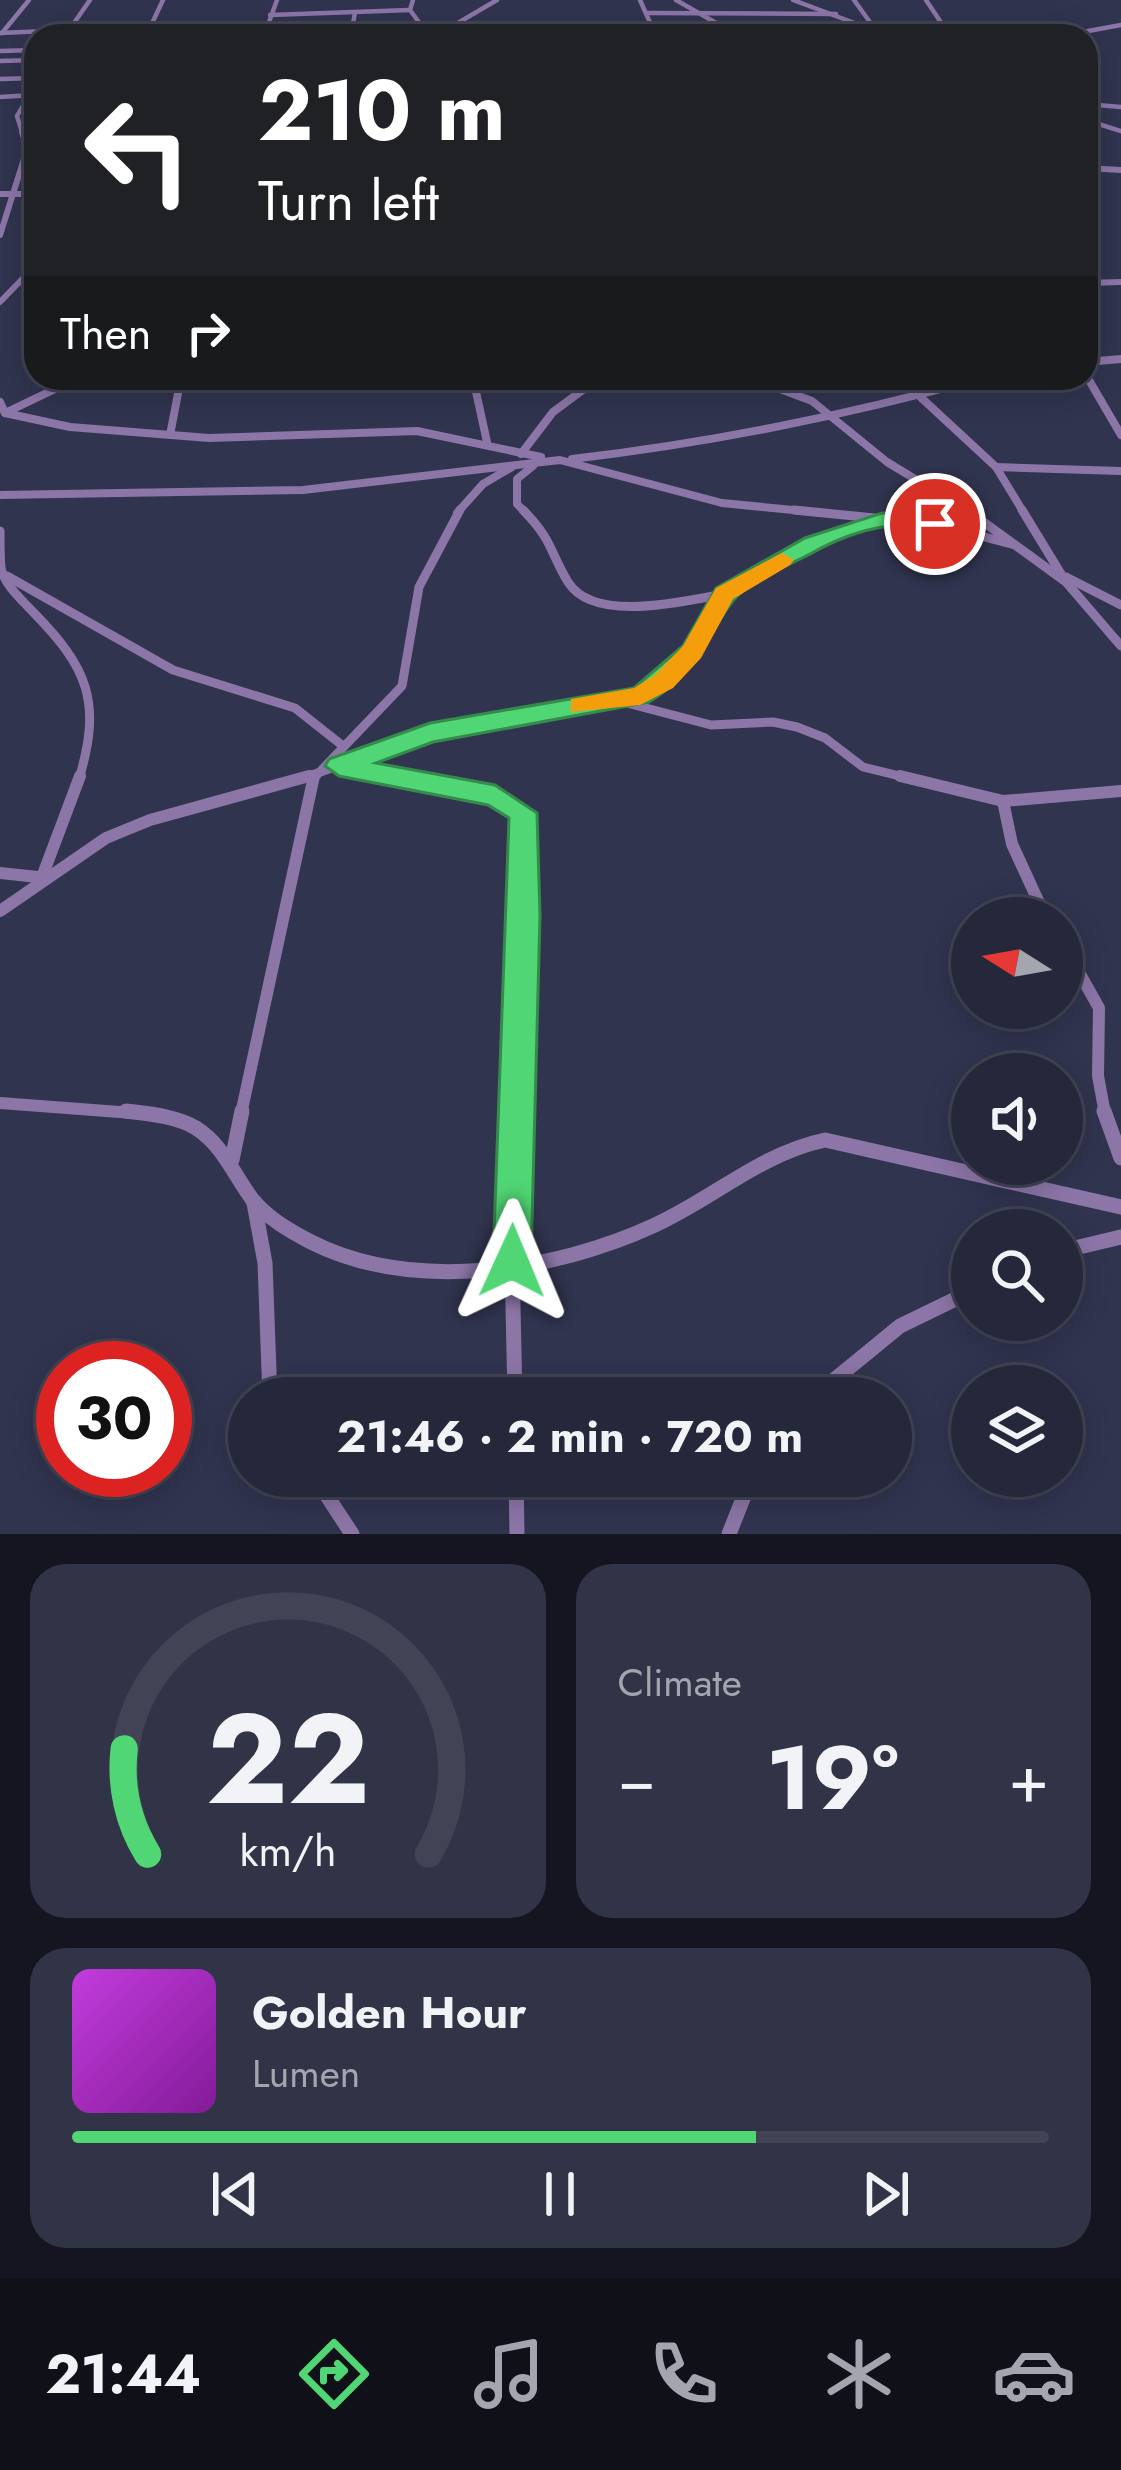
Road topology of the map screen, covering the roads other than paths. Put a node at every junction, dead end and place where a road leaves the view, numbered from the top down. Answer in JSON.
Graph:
{"nodes":[{"id":1,"x":29,"y":0,"type":"edge"},
{"id":2,"x":277,"y":0,"type":"edge"},
{"id":3,"x":413,"y":0,"type":"edge"},
{"id":4,"x":497,"y":0,"type":"edge"},
{"id":5,"x":640,"y":0,"type":"edge"},
{"id":6,"x":676,"y":0,"type":"edge"},
{"id":7,"x":793,"y":0,"type":"edge"},
{"id":8,"x":818,"y":0,"type":"edge"},
{"id":9,"x":410,"y":10,"type":"junction"},
{"id":10,"x":355,"y":12,"type":"junction"},
{"id":11,"x":702,"y":12,"type":"junction"},
{"id":12,"x":646,"y":13,"type":"junction"},
{"id":13,"x":836,"y":14,"type":"junction"},
{"id":14,"x":270,"y":15,"type":"junction"},
{"id":15,"x":855,"y":21,"type":"junction"},
{"id":16,"x":267,"y":24,"type":"edge"},
{"id":17,"x":353,"y":24,"type":"edge"},
{"id":18,"x":421,"y":24,"type":"edge"},
{"id":19,"x":459,"y":24,"type":"edge"},
{"id":20,"x":651,"y":24,"type":"edge"},
{"id":21,"x":720,"y":24,"type":"edge"},
{"id":22,"x":864,"y":24,"type":"edge"},
{"id":23,"x":1,"y":34,"type":"edge"},
{"id":24,"x":24,"y":106,"type":"edge"},
{"id":25,"x":17,"y":116,"type":"junction"},
{"id":26,"x":0,"y":117,"type":"edge"},
{"id":27,"x":24,"y":139,"type":"edge"},
{"id":28,"x":24,"y":166,"type":"edge"},
{"id":29,"x":0,"y":194,"type":"edge"},
{"id":30,"x":16,"y":194,"type":"junction"},
{"id":31,"x":24,"y":194,"type":"edge"},
{"id":32,"x":0,"y":235,"type":"edge"},
{"id":33,"x":24,"y":277,"type":"edge"},
{"id":34,"x":0,"y":302,"type":"edge"},
{"id":35,"x":52,"y":390,"type":"edge"},
{"id":36,"x":179,"y":390,"type":"edge"},
{"id":37,"x":476,"y":390,"type":"edge"},
{"id":38,"x":583,"y":390,"type":"edge"},
{"id":39,"x":789,"y":390,"type":"edge"},
{"id":40,"x":925,"y":390,"type":"edge"},
{"id":41,"x":1095,"y":390,"type":"edge"},
{"id":42,"x":916,"y":392,"type":"junction"},
{"id":43,"x":0,"y":402,"type":"edge"},
{"id":44,"x":3,"y":414,"type":"edge"},
{"id":45,"x":833,"y":419,"type":"junction"},
{"id":46,"x":170,"y":435,"type":"junction"},
{"id":47,"x":1121,"y":435,"type":"edge"},
{"id":48,"x":487,"y":442,"type":"junction"},
{"id":49,"x":521,"y":458,"type":"junction"},
{"id":50,"x":560,"y":460,"type":"junction"},
{"id":51,"x":539,"y":462,"type":"junction"},
{"id":52,"x":996,"y":467,"type":"junction"},
{"id":53,"x":1121,"y":472,"type":"edge"},
{"id":54,"x":946,"y":495,"type":"junction"},
{"id":55,"x":0,"y":496,"type":"edge"},
{"id":56,"x":882,"y":520,"type":"junction"},
{"id":57,"x":0,"y":534,"type":"edge"},
{"id":58,"x":1015,"y":545,"type":"junction"},
{"id":59,"x":4,"y":574,"type":"junction"},
{"id":60,"x":1064,"y":579,"type":"junction"},
{"id":61,"x":724,"y":594,"type":"junction"},
{"id":62,"x":1121,"y":601,"type":"edge"},
{"id":63,"x":1121,"y":646,"type":"edge"},
{"id":64,"x":620,"y":700,"type":"junction"},
{"id":65,"x":344,"y":746,"type":"junction"},
{"id":66,"x":339,"y":766,"type":"junction"},
{"id":67,"x":315,"y":772,"type":"junction"},
{"id":68,"x":1121,"y":791,"type":"edge"},
{"id":69,"x":1003,"y":801,"type":"junction"},
{"id":70,"x":0,"y":873,"type":"edge"},
{"id":71,"x":46,"y":878,"type":"junction"},
{"id":72,"x":1036,"y":897,"type":"edge"},
{"id":73,"x":0,"y":911,"type":"edge"},
{"id":74,"x":1083,"y":979,"type":"edge"},
{"id":75,"x":0,"y":1103,"type":"edge"},
{"id":76,"x":1121,"y":1158,"type":"edge"},
{"id":77,"x":232,"y":1160,"type":"junction"},
{"id":78,"x":254,"y":1203,"type":"junction"},
{"id":79,"x":1121,"y":1207,"type":"edge"},
{"id":80,"x":1121,"y":1238,"type":"edge"},
{"id":81,"x":1083,"y":1246,"type":"edge"},
{"id":82,"x":512,"y":1261,"type":"junction"},
{"id":83,"x":951,"y":1301,"type":"edge"},
{"id":84,"x":269,"y":1377,"type":"edge"},
{"id":85,"x":514,"y":1377,"type":"edge"},
{"id":86,"x":838,"y":1377,"type":"edge"},
{"id":87,"x":328,"y":1497,"type":"edge"},
{"id":88,"x":516,"y":1497,"type":"edge"},
{"id":89,"x":744,"y":1497,"type":"edge"},
{"id":90,"x":352,"y":1534,"type":"edge"},
{"id":91,"x":517,"y":1534,"type":"edge"},
{"id":92,"x":729,"y":1534,"type":"edge"}],
"edges":[{"from":1,"to":23,"type":"street"},
{"from":2,"to":14,"type":"street"},
{"from":3,"to":9,"type":"street"},
{"from":4,"to":19,"type":"street"},
{"from":5,"to":12,"type":"street"},
{"from":6,"to":11,"type":"street"},
{"from":7,"to":13,"type":"street"},
{"from":8,"to":15,"type":"street"},
{"from":9,"to":10,"type":"street"},
{"from":9,"to":18,"type":"street"},
{"from":10,"to":14,"type":"street"},
{"from":10,"to":17,"type":"street"},
{"from":11,"to":12,"type":"street"},
{"from":11,"to":13,"type":"street"},
{"from":11,"to":21,"type":"street"},
{"from":12,"to":20,"type":"street"},
{"from":13,"to":15,"type":"street"},
{"from":14,"to":16,"type":"street"},
{"from":15,"to":22,"type":"street"},
{"from":24,"to":25,"type":"street"},
{"from":25,"to":26,"type":"street"},
{"from":25,"to":27,"type":"street"},
{"from":28,"to":30,"type":"street"},
{"from":29,"to":30,"type":"street"},
{"from":30,"to":31,"type":"street"},
{"from":30,"to":32,"type":"street"},
{"from":33,"to":34,"type":"street"},
{"from":35,"to":44,"type":"street"},
{"from":36,"to":46,"type":"street"},
{"from":37,"to":48,"type":"street"},
{"from":38,"to":49,"type":"street"},
{"from":39,"to":45,"type":"street"},
{"from":40,"to":42,"type":"street"},
{"from":41,"to":47,"type":"street"},
{"from":42,"to":45,"type":"street"},
{"from":42,"to":52,"type":"street"},
{"from":43,"to":44,"type":"street"},
{"from":44,"to":46,"type":"street"},
{"from":45,"to":50,"type":"street"},
{"from":45,"to":54,"type":"street"},
{"from":46,"to":48,"type":"street"},
{"from":48,"to":49,"type":"street"},
{"from":49,"to":50,"type":"street"},
{"from":49,"to":51,"type":"street"},
{"from":49,"to":55,"type":"street"},
{"from":49,"to":65,"type":"street"},
{"from":50,"to":51,"type":"street"},
{"from":50,"to":56,"type":"street"},
{"from":51,"to":61,"type":"street"},
{"from":52,"to":53,"type":"street"},
{"from":52,"to":60,"type":"street"},
{"from":54,"to":56,"type":"street"},
{"from":54,"to":58,"type":"street"},
{"from":56,"to":58,"type":"street"},
{"from":56,"to":61,"type":"street"},
{"from":57,"to":59,"type":"street"},
{"from":58,"to":60,"type":"street"},
{"from":59,"to":65,"type":"street"},
{"from":59,"to":71,"type":"street"},
{"from":60,"to":62,"type":"street"},
{"from":60,"to":63,"type":"street"},
{"from":61,"to":64,"type":"street"},
{"from":64,"to":66,"type":"street"},
{"from":64,"to":69,"type":"street"},
{"from":65,"to":67,"type":"street"},
{"from":66,"to":67,"type":"street"},
{"from":66,"to":82,"type":"street"},
{"from":67,"to":71,"type":"street"},
{"from":67,"to":77,"type":"street"},
{"from":68,"to":69,"type":"street"},
{"from":69,"to":72,"type":"street"},
{"from":70,"to":71,"type":"street"},
{"from":71,"to":73,"type":"street"},
{"from":74,"to":76,"type":"street"},
{"from":75,"to":77,"type":"street"},
{"from":77,"to":78,"type":"street"},
{"from":78,"to":82,"type":"street"},
{"from":78,"to":84,"type":"street"},
{"from":79,"to":82,"type":"street"},
{"from":80,"to":81,"type":"street"},
{"from":82,"to":85,"type":"street"},
{"from":83,"to":86,"type":"street"},
{"from":87,"to":90,"type":"street"},
{"from":88,"to":91,"type":"street"},
{"from":89,"to":92,"type":"street"}]}
